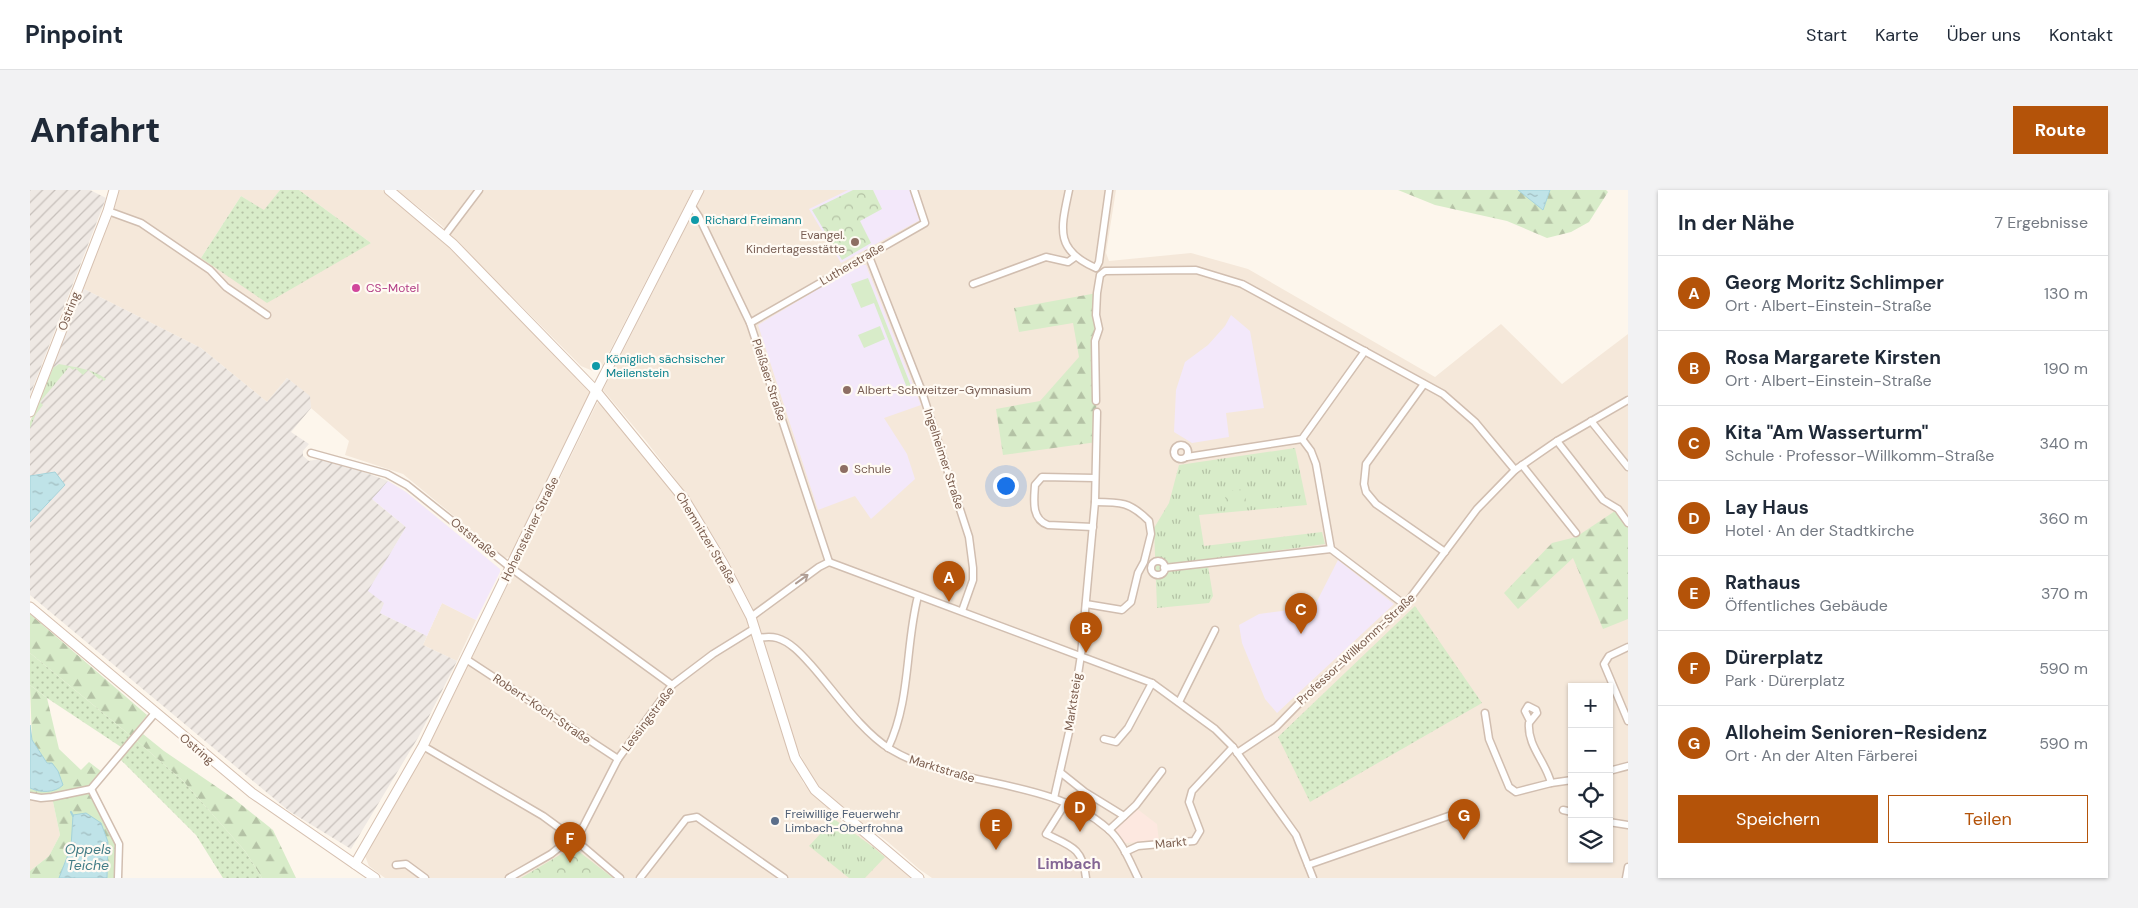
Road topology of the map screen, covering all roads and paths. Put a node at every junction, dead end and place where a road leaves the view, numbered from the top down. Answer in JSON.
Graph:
{"nodes":[{"id":1,"x":114,"y":190,"type":"edge"},
{"id":2,"x":389,"y":190,"type":"edge"},
{"id":3,"x":479,"y":190,"type":"edge"},
{"id":4,"x":699,"y":190,"type":"edge"},
{"id":5,"x":914,"y":190,"type":"edge"},
{"id":6,"x":1069,"y":190,"type":"edge"},
{"id":7,"x":1109,"y":190,"type":"edge"},
{"id":8,"x":691,"y":205,"type":"junction"},
{"id":9,"x":108,"y":211,"type":"junction"},
{"id":10,"x":445,"y":235,"type":"junction"},
{"id":11,"x":868,"y":254,"type":"junction"},
{"id":12,"x":1075,"y":257,"type":"junction"},
{"id":13,"x":973,"y":284,"type":"dead end"},
{"id":14,"x":266,"y":315,"type":"dead end"},
{"id":15,"x":750,"y":323,"type":"junction"},
{"id":16,"x":1365,"y":351,"type":"junction"},
{"id":17,"x":1424,"y":384,"type":"junction"},
{"id":18,"x":596,"y":391,"type":"junction"},
{"id":19,"x":1096,"y":400,"type":"dead end"},
{"id":20,"x":1628,"y":401,"type":"edge"},
{"id":21,"x":30,"y":412,"type":"edge"},
{"id":22,"x":1097,"y":412,"type":"dead end"},
{"id":23,"x":1591,"y":421,"type":"junction"},
{"id":24,"x":1302,"y":440,"type":"junction"},
{"id":25,"x":1557,"y":441,"type":"junction"},
{"id":26,"x":311,"y":453,"type":"dead end"},
{"id":27,"x":1187,"y":457,"type":"dead end"},
{"id":28,"x":1522,"y":465,"type":"junction"},
{"id":29,"x":1628,"y":467,"type":"edge"},
{"id":30,"x":1515,"y":470,"type":"junction"},
{"id":31,"x":1095,"y":478,"type":"junction"},
{"id":32,"x":1095,"y":502,"type":"junction"},
{"id":33,"x":1628,"y":523,"type":"edge"},
{"id":34,"x":1093,"y":527,"type":"junction"},
{"id":35,"x":1576,"y":533,"type":"dead end"},
{"id":36,"x":1331,"y":549,"type":"junction"},
{"id":37,"x":1445,"y":552,"type":"junction"},
{"id":38,"x":828,"y":562,"type":"junction"},
{"id":39,"x":511,"y":568,"type":"junction"},
{"id":40,"x":1164,"y":568,"type":"dead end"},
{"id":41,"x":918,"y":596,"type":"junction"},
{"id":42,"x":1086,"y":604,"type":"junction"},
{"id":43,"x":1405,"y":605,"type":"junction"},
{"id":44,"x":30,"y":607,"type":"edge"},
{"id":45,"x":962,"y":611,"type":"junction"},
{"id":46,"x":751,"y":618,"type":"junction"},
{"id":47,"x":754,"y":628,"type":"junction"},
{"id":48,"x":1215,"y":630,"type":"dead end"},
{"id":49,"x":758,"y":638,"type":"junction"},
{"id":50,"x":1628,"y":647,"type":"edge"},
{"id":51,"x":1080,"y":655,"type":"junction"},
{"id":52,"x":466,"y":659,"type":"junction"},
{"id":53,"x":1152,"y":683,"type":"junction"},
{"id":54,"x":672,"y":684,"type":"junction"},
{"id":55,"x":1179,"y":702,"type":"junction"},
{"id":56,"x":1626,"y":708,"type":"edge"},
{"id":57,"x":155,"y":713,"type":"junction"},
{"id":58,"x":1485,"y":713,"type":"dead end"},
{"id":59,"x":1628,"y":720,"type":"edge"},
{"id":60,"x":1530,"y":721,"type":"dead end"},
{"id":61,"x":1104,"y":739,"type":"dead end"},
{"id":62,"x":423,"y":746,"type":"junction"},
{"id":63,"x":888,"y":748,"type":"junction"},
{"id":64,"x":1235,"y":750,"type":"junction"},
{"id":65,"x":618,"y":759,"type":"junction"},
{"id":66,"x":1628,"y":766,"type":"edge"},
{"id":67,"x":1613,"y":770,"type":"edge"},
{"id":68,"x":1162,"y":771,"type":"dead end"},
{"id":69,"x":1060,"y":772,"type":"junction"},
{"id":70,"x":1568,"y":781,"type":"edge"},
{"id":71,"x":1551,"y":783,"type":"junction"},
{"id":72,"x":92,"y":789,"type":"junction"},
{"id":73,"x":30,"y":796,"type":"edge"},
{"id":74,"x":1054,"y":798,"type":"junction"},
{"id":75,"x":1065,"y":804,"type":"junction"},
{"id":76,"x":1563,"y":810,"type":"dead end"},
{"id":77,"x":1463,"y":811,"type":"dead end"},
{"id":78,"x":1568,"y":811,"type":"edge"},
{"id":79,"x":1124,"y":816,"type":"junction"},
{"id":80,"x":1613,"y":823,"type":"edge"},
{"id":81,"x":1628,"y":825,"type":"edge"},
{"id":82,"x":1109,"y":830,"type":"junction"},
{"id":83,"x":573,"y":838,"type":"junction"},
{"id":84,"x":1125,"y":852,"type":"junction"},
{"id":85,"x":356,"y":864,"type":"junction"},
{"id":86,"x":396,"y":865,"type":"dead end"},
{"id":87,"x":1308,"y":865,"type":"junction"},
{"id":88,"x":1628,"y":867,"type":"edge"},
{"id":89,"x":916,"y":877,"type":"edge"},
{"id":90,"x":118,"y":878,"type":"edge"},
{"id":91,"x":375,"y":878,"type":"edge"},
{"id":92,"x":425,"y":878,"type":"edge"},
{"id":93,"x":509,"y":878,"type":"edge"},
{"id":94,"x":620,"y":878,"type":"edge"},
{"id":95,"x":640,"y":878,"type":"edge"},
{"id":96,"x":784,"y":878,"type":"edge"},
{"id":97,"x":1086,"y":878,"type":"edge"},
{"id":98,"x":1138,"y":878,"type":"edge"},
{"id":99,"x":1313,"y":878,"type":"edge"},
{"id":100,"x":1626,"y":878,"type":"edge"}],
"edges":[{"from":1,"to":9,"type":"main road","name":"Ostring"},
{"from":2,"to":10,"type":"main road","name":"Chemnitzer Straße"},
{"from":3,"to":10,"type":"street"},
{"from":4,"to":8,"type":"main road","name":"Hohensteiner Straße"},
{"from":5,"to":11,"type":"street","name":"Lutherstraße"},
{"from":6,"to":12,"type":"street"},
{"from":7,"to":12,"type":"street"},
{"from":8,"to":15,"type":"street","name":"Pleißaer Straße"},
{"from":8,"to":18,"type":"main road","name":"Hohensteiner Straße"},
{"from":9,"to":14,"type":"street"},
{"from":9,"to":21,"type":"main road","name":"Ostring"},
{"from":10,"to":18,"type":"main road","name":"Chemnitzer Straße"},
{"from":11,"to":15,"type":"street","name":"Lutherstraße"},
{"from":11,"to":45,"type":"street","name":"Ingelheimer Straße"},
{"from":12,"to":13,"type":"street"},
{"from":15,"to":38,"type":"street","name":"Pleißaer Straße"},
{"from":16,"to":17,"type":"street"},
{"from":16,"to":19,"type":"street"},
{"from":16,"to":24,"type":"street"},
{"from":17,"to":30,"type":"street"},
{"from":17,"to":37,"type":"street"},
{"from":18,"to":39,"type":"main road","name":"Hohensteiner Straße"},
{"from":18,"to":46,"type":"main road","name":"Chemnitzer Straße"},
{"from":20,"to":23,"type":"street","name":"Professor-Willkomm-Straße"},
{"from":22,"to":31,"type":"street","name":"Marktsteig"},
{"from":23,"to":25,"type":"street","name":"Professor-Willkomm-Straße"},
{"from":23,"to":29,"type":"street"},
{"from":24,"to":27,"type":"street"},
{"from":24,"to":36,"type":"street"},
{"from":25,"to":28,"type":"street","name":"Professor-Willkomm-Straße"},
{"from":25,"to":33,"type":"street"},
{"from":26,"to":39,"type":"street","name":"Oststraße"},
{"from":28,"to":30,"type":"street","name":"Professor-Willkomm-Straße"},
{"from":28,"to":35,"type":"street"},
{"from":30,"to":37,"type":"street","name":"Professor-Willkomm-Straße"},
{"from":31,"to":32,"type":"street","name":"Marktsteig"},
{"from":31,"to":34,"type":"street"},
{"from":32,"to":34,"type":"street","name":"Marktsteig"},
{"from":32,"to":42,"type":"street"},
{"from":34,"to":42,"type":"street","name":"Marktsteig"},
{"from":36,"to":40,"type":"street"},
{"from":36,"to":43,"type":"street"},
{"from":37,"to":43,"type":"street","name":"Professor-Willkomm-Straße"},
{"from":38,"to":41,"type":"street"},
{"from":46,"to":38,"type":"street","one_way":true},
{"from":39,"to":52,"type":"main road","name":"Hohensteiner Straße"},
{"from":39,"to":54,"type":"street","name":"Oststraße"},
{"from":41,"to":45,"type":"street"},
{"from":41,"to":63,"type":"street"},
{"from":42,"to":51,"type":"street","name":"Marktsteig"},
{"from":43,"to":64,"type":"street","name":"Professor-Willkomm-Straße"},
{"from":44,"to":57,"type":"main road","name":"Ostring"},
{"from":45,"to":51,"type":"street"},
{"from":46,"to":47,"type":"main road","name":"Chemnitzer Straße"},
{"from":47,"to":49,"type":"main road","name":"Chemnitzer Straße"},
{"from":47,"to":54,"type":"street","name":"Lessingstraße"},
{"from":48,"to":55,"type":"street"},
{"from":49,"to":63,"type":"street","name":"Marktstraße"},
{"from":49,"to":89,"type":"main road","name":"Chemnitzer Straße"},
{"from":50,"to":56,"type":"street"},
{"from":51,"to":53,"type":"street"},
{"from":51,"to":69,"type":"street","name":"Marktsteig"},
{"from":52,"to":62,"type":"main road","name":"Hohensteiner Straße"},
{"from":52,"to":65,"type":"street","name":"Robert-Koch-Straße"},
{"from":53,"to":55,"type":"street"},
{"from":53,"to":61,"type":"street"},
{"from":54,"to":65,"type":"street","name":"Lessingstraße"},
{"from":55,"to":64,"type":"street"},
{"from":56,"to":59,"type":"street"},
{"from":57,"to":72,"type":"street"},
{"from":57,"to":85,"type":"main road","name":"Ostring"},
{"from":58,"to":71,"type":"street"},
{"from":60,"to":71,"type":"street"},
{"from":62,"to":83,"type":"street"},
{"from":62,"to":85,"type":"main road","name":"Hohensteiner Straße"},
{"from":63,"to":74,"type":"street","name":"Marktstraße"},
{"from":64,"to":84,"type":"street","name":"Markt"},
{"from":64,"to":87,"type":"street"},
{"from":65,"to":83,"type":"street","name":"Lessingstraße"},
{"from":66,"to":67,"type":"street"},
{"from":68,"to":79,"type":"street"},
{"from":69,"to":74,"type":"street","name":"Marktsteig"},
{"from":69,"to":79,"type":"street"},
{"from":70,"to":71,"type":"street"},
{"from":72,"to":73,"type":"street"},
{"from":72,"to":90,"type":"street"},
{"from":74,"to":75,"type":"street","name":"Marktstraße"},
{"from":75,"to":82,"type":"street","name":"Marktstraße"},
{"from":75,"to":97,"type":"street"},
{"from":76,"to":78,"type":"street"},
{"from":77,"to":87,"type":"street"},
{"from":79,"to":82,"type":"street"},
{"from":80,"to":81,"type":"street"},
{"from":82,"to":84,"type":"street","name":"Marktstraße"},
{"from":83,"to":93,"type":"street","name":"Lessingstraße"},
{"from":83,"to":94,"type":"street"},
{"from":84,"to":98,"type":"street","name":"Marktstraße"},
{"from":85,"to":91,"type":"main road","name":"Ostring"},
{"from":86,"to":92,"type":"street"},
{"from":87,"to":99,"type":"street"},
{"from":88,"to":100,"type":"street"},
{"from":95,"to":96,"type":"street"}]}
